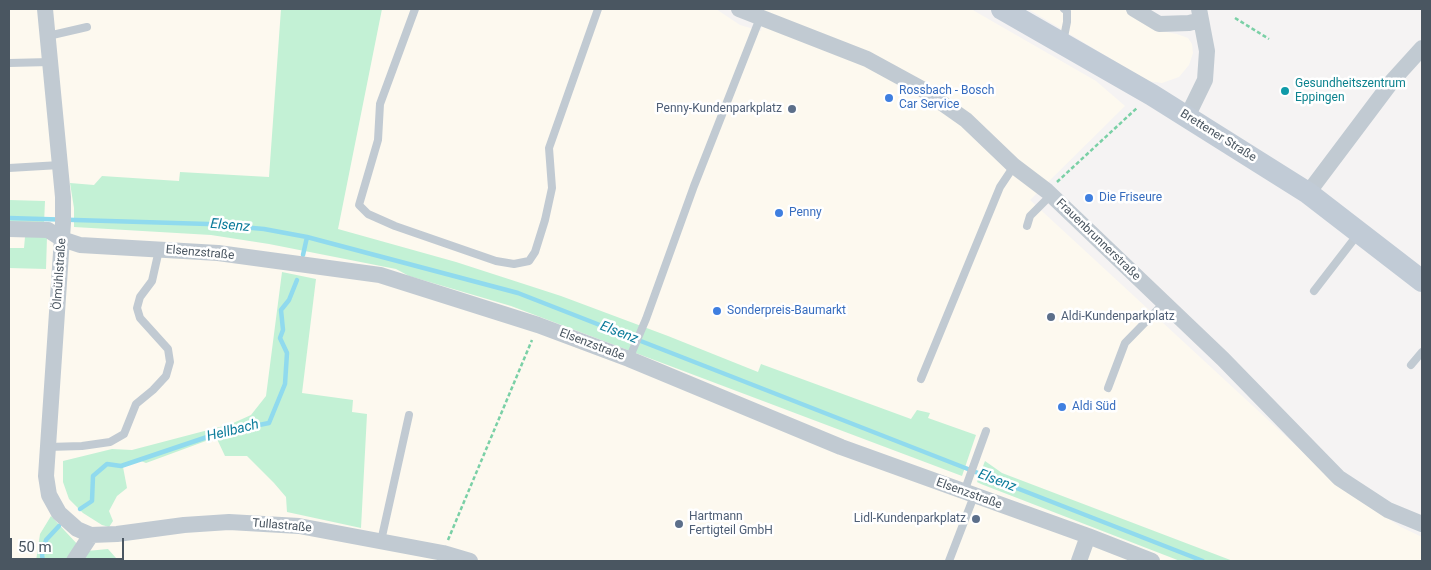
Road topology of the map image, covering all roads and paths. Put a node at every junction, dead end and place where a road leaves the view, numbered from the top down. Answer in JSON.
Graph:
{"nodes":[{"id":1,"x":45,"y":9,"type":"edge"},
{"id":2,"x":415,"y":9,"type":"edge"},
{"id":3,"x":598,"y":9,"type":"edge"},
{"id":4,"x":739,"y":9,"type":"edge"},
{"id":5,"x":1002,"y":9,"type":"edge"},
{"id":6,"x":1064,"y":9,"type":"edge"},
{"id":7,"x":1134,"y":9,"type":"edge"},
{"id":8,"x":1200,"y":14,"type":"edge"},
{"id":9,"x":760,"y":18,"type":"junction"},
{"id":10,"x":1235,"y":18,"type":"dead end"},
{"id":11,"x":87,"y":27,"type":"dead end"},
{"id":12,"x":48,"y":36,"type":"junction"},
{"id":13,"x":1269,"y":39,"type":"dead end"},
{"id":14,"x":1062,"y":44,"type":"junction"},
{"id":15,"x":1422,"y":48,"type":"edge"},
{"id":16,"x":50,"y":62,"type":"junction"},
{"id":17,"x":9,"y":63,"type":"edge"},
{"id":18,"x":1152,"y":95,"type":"junction"},
{"id":19,"x":1187,"y":116,"type":"junction"},
{"id":20,"x":60,"y":165,"type":"junction"},
{"id":21,"x":1014,"y":166,"type":"junction"},
{"id":22,"x":9,"y":168,"type":"edge"},
{"id":23,"x":1049,"y":193,"type":"junction"},
{"id":24,"x":1308,"y":193,"type":"junction"},
{"id":25,"x":1027,"y":226,"type":"dead end"},
{"id":26,"x":9,"y":229,"type":"edge"},
{"id":27,"x":63,"y":231,"type":"junction"},
{"id":28,"x":1359,"y":233,"type":"junction"},
{"id":29,"x":159,"y":250,"type":"junction"},
{"id":30,"x":1422,"y":282,"type":"edge"},
{"id":31,"x":1314,"y":291,"type":"dead end"},
{"id":32,"x":1164,"y":303,"type":"junction"},
{"id":33,"x":538,"y":325,"type":"junction"},
{"id":34,"x":1422,"y":352,"type":"edge"},
{"id":35,"x":629,"y":360,"type":"junction"},
{"id":36,"x":1411,"y":365,"type":"dead end"},
{"id":37,"x":921,"y":379,"type":"dead end"},
{"id":38,"x":1108,"y":388,"type":"dead end"},
{"id":39,"x":409,"y":415,"type":"dead end"},
{"id":40,"x":986,"y":431,"type":"dead end"},
{"id":41,"x":47,"y":447,"type":"junction"},
{"id":42,"x":969,"y":489,"type":"junction"},
{"id":43,"x":1422,"y":524,"type":"edge"},
{"id":44,"x":84,"y":532,"type":"junction"},
{"id":45,"x":1088,"y":536,"type":"junction"},
{"id":46,"x":381,"y":541,"type":"junction"},
{"id":47,"x":443,"y":553,"type":"junction"},
{"id":48,"x":74,"y":561,"type":"edge"},
{"id":49,"x":470,"y":561,"type":"edge"},
{"id":50,"x":950,"y":561,"type":"edge"},
{"id":51,"x":1079,"y":561,"type":"edge"},
{"id":52,"x":1152,"y":561,"type":"edge"}],
"edges":[{"from":1,"to":12,"type":"street","name":"Ölmühlstraße"},
{"from":2,"to":3,"type":"lane"},
{"from":4,"to":9,"type":"street","name":"Frauenbrunnerstraße"},
{"from":5,"to":14,"type":"street","name":"Brettener Straße"},
{"from":6,"to":14,"type":"lane"},
{"from":7,"to":8,"type":"street"},
{"from":8,"to":19,"type":"street"},
{"from":9,"to":21,"type":"street","name":"Frauenbrunnerstraße"},
{"from":9,"to":35,"type":"lane"},
{"from":10,"to":13,"type":"path"},
{"from":11,"to":12,"type":"lane"},
{"from":12,"to":16,"type":"street","name":"Ölmühlstraße"},
{"from":14,"to":18,"type":"street","name":"Brettener Straße"},
{"from":15,"to":24,"type":"street"},
{"from":16,"to":17,"type":"lane"},
{"from":16,"to":20,"type":"street","name":"Ölmühlstraße"},
{"from":18,"to":19,"type":"street","name":"Brettener Straße"},
{"from":18,"to":23,"type":"path"},
{"from":19,"to":24,"type":"street","name":"Brettener Straße"},
{"from":20,"to":22,"type":"lane"},
{"from":20,"to":27,"type":"street","name":"Ölmühlstraße"},
{"from":21,"to":23,"type":"street","name":"Frauenbrunnerstraße"},
{"from":21,"to":37,"type":"lane"},
{"from":23,"to":25,"type":"lane"},
{"from":23,"to":32,"type":"street","name":"Frauenbrunnerstraße"},
{"from":24,"to":28,"type":"street","name":"Brettener Straße"},
{"from":26,"to":27,"type":"street","name":"Elsenzstraße"},
{"from":27,"to":29,"type":"street","name":"Elsenzstraße"},
{"from":27,"to":41,"type":"street","name":"Ölmühlstraße"},
{"from":28,"to":30,"type":"street","name":"Brettener Straße"},
{"from":28,"to":31,"type":"lane"},
{"from":29,"to":33,"type":"street","name":"Elsenzstraße"},
{"from":29,"to":41,"type":"lane"},
{"from":32,"to":38,"type":"lane"},
{"from":32,"to":43,"type":"street","name":"Frauenbrunnerstraße"},
{"from":33,"to":35,"type":"street","name":"Elsenzstraße"},
{"from":33,"to":47,"type":"path"},
{"from":34,"to":36,"type":"lane"},
{"from":35,"to":42,"type":"street","name":"Elsenzstraße"},
{"from":39,"to":46,"type":"lane"},
{"from":40,"to":42,"type":"lane"},
{"from":41,"to":44,"type":"street","name":"Ölmühlstraße"},
{"from":42,"to":45,"type":"street","name":"Elsenzstraße"},
{"from":42,"to":50,"type":"lane"},
{"from":44,"to":46,"type":"street","name":"Tullastraße"},
{"from":44,"to":48,"type":"street"},
{"from":45,"to":51,"type":"street"},
{"from":45,"to":52,"type":"street","name":"Elsenzstraße"},
{"from":46,"to":47,"type":"street","name":"Tullastraße"},
{"from":47,"to":49,"type":"street","name":"Tullastraße"}]}
